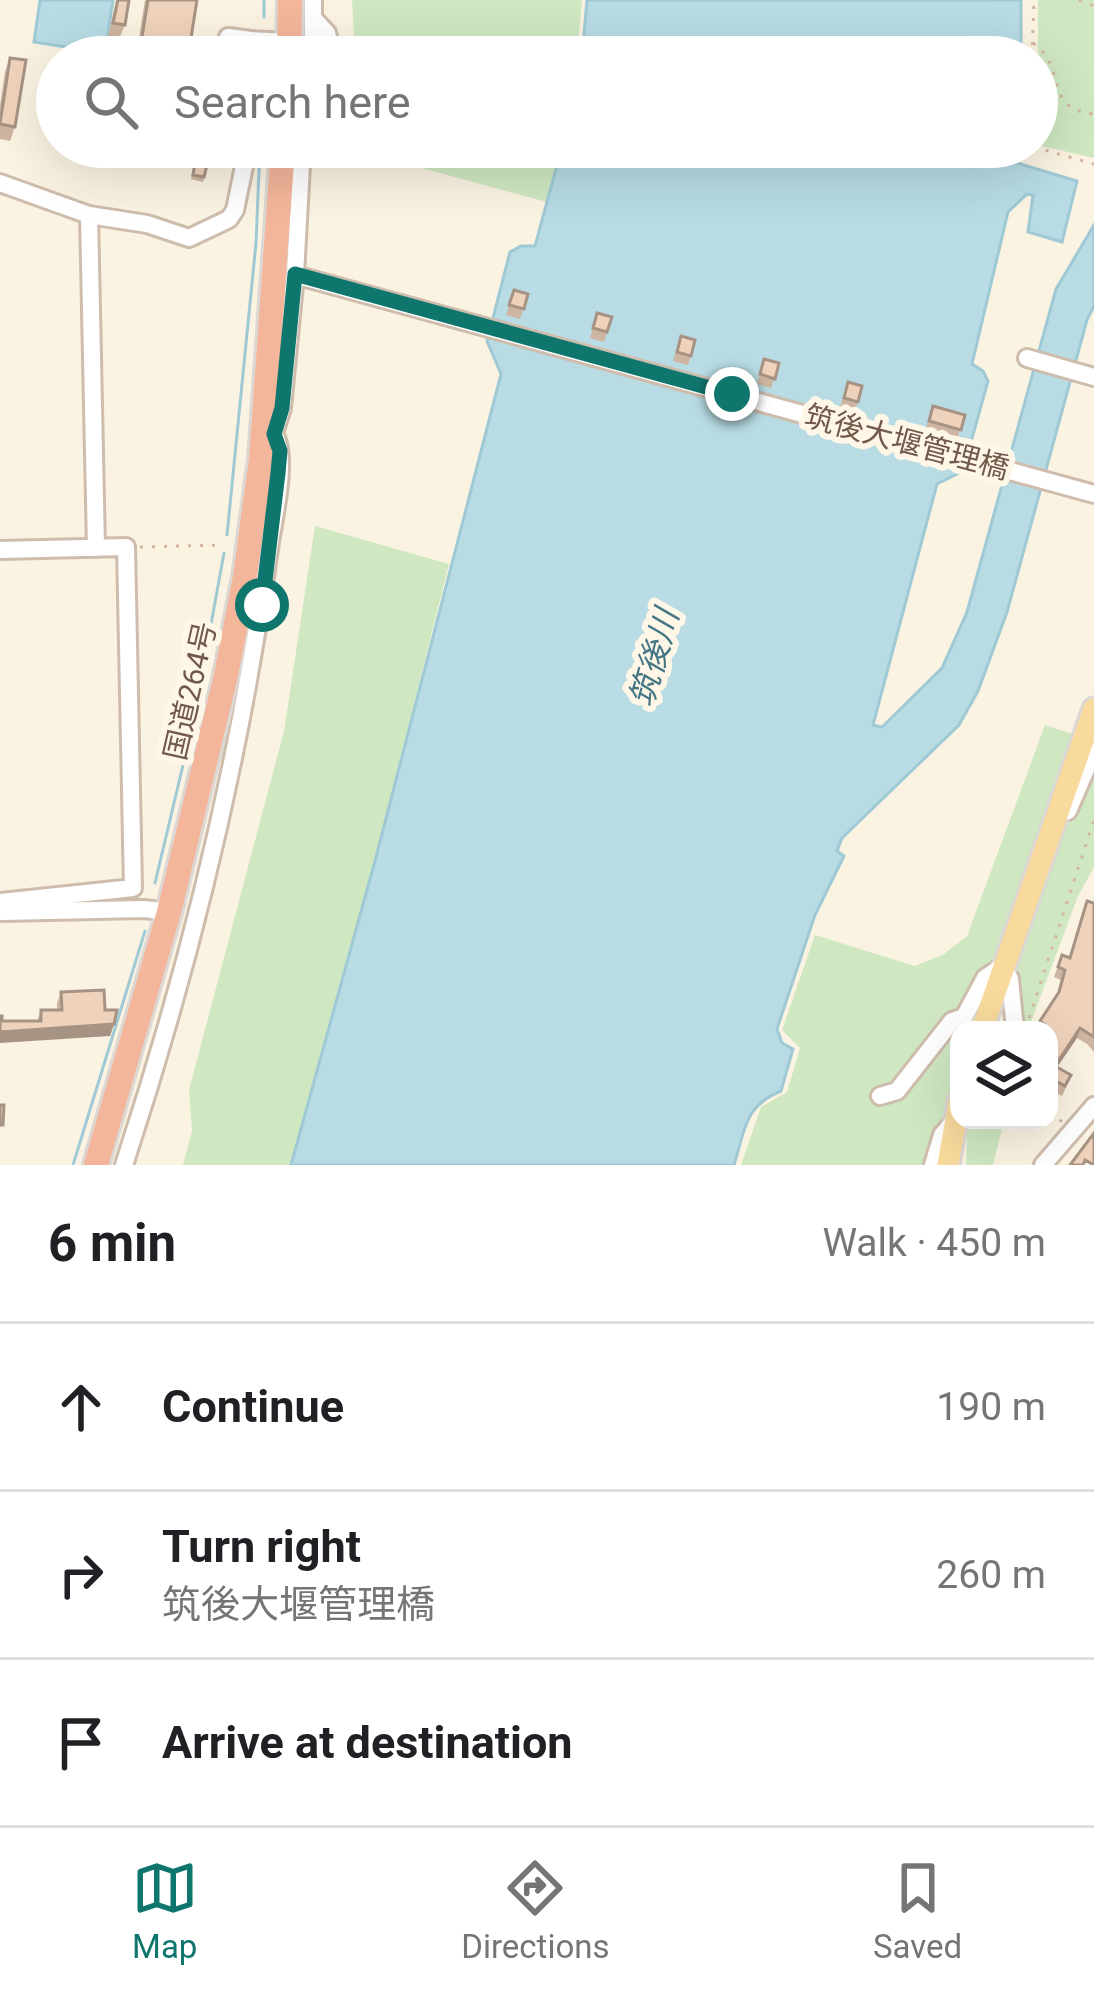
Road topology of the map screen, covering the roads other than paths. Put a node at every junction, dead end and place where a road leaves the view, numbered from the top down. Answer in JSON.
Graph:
{"nodes":[{"id":1,"x":290,"y":0,"type":"edge"},
{"id":2,"x":313,"y":9,"type":"edge"},
{"id":3,"x":290,"y":36,"type":"edge"},
{"id":4,"x":328,"y":36,"type":"edge"},
{"id":5,"x":244,"y":168,"type":"edge"},
{"id":6,"x":282,"y":168,"type":"edge"},
{"id":7,"x":302,"y":168,"type":"edge"},
{"id":8,"x":6,"y":188,"type":"edge"},
{"id":9,"x":88,"y":214,"type":"junction"},
{"id":10,"x":299,"y":275,"type":"junction"},
{"id":11,"x":1027,"y":358,"type":"dead end"},
{"id":12,"x":1088,"y":375,"type":"edge"},
{"id":13,"x":274,"y":434,"type":"junction"},
{"id":14,"x":261,"y":459,"type":"junction"},
{"id":15,"x":1094,"y":494,"type":"edge"},
{"id":16,"x":96,"y":548,"type":"junction"},
{"id":17,"x":0,"y":550,"type":"edge"},
{"id":18,"x":1094,"y":709,"type":"edge"},
{"id":19,"x":1094,"y":751,"type":"edge"},
{"id":20,"x":1051,"y":829,"type":"junction"},
{"id":21,"x":0,"y":902,"type":"edge"},
{"id":22,"x":0,"y":912,"type":"edge"},
{"id":23,"x":169,"y":912,"type":"junction"},
{"id":24,"x":1003,"y":966,"type":"junction"},
{"id":25,"x":985,"y":1021,"type":"edge"},
{"id":26,"x":1014,"y":1021,"type":"edge"},
{"id":27,"x":880,"y":1096,"type":"dead end"},
{"id":28,"x":1090,"y":1117,"type":"edge"},
{"id":29,"x":950,"y":1122,"type":"edge"},
{"id":30,"x":956,"y":1129,"type":"edge"},
{"id":31,"x":954,"y":1160,"type":"edge"},
{"id":32,"x":96,"y":1165,"type":"edge"},
{"id":33,"x":124,"y":1165,"type":"edge"},
{"id":34,"x":933,"y":1165,"type":"edge"},
{"id":35,"x":1043,"y":1165,"type":"edge"}],
"edges":[{"from":1,"to":3,"type":"highway"},
{"from":2,"to":4,"type":"street"},
{"from":5,"to":9,"type":"street"},
{"from":6,"to":14,"type":"highway","name":"国道264号"},
{"from":7,"to":10,"type":"street"},
{"from":8,"to":9,"type":"street"},
{"from":9,"to":16,"type":"street"},
{"from":10,"to":13,"type":"street"},
{"from":10,"to":15,"type":"street","name":"筑後大堰管理橋"},
{"from":11,"to":12,"type":"street"},
{"from":13,"to":14,"type":"street"},
{"from":13,"to":33,"type":"street"},
{"from":14,"to":23,"type":"highway","name":"国道264号"},
{"from":16,"to":17,"type":"street"},
{"from":16,"to":21,"type":"street"},
{"from":18,"to":20,"type":"main road"},
{"from":19,"to":20,"type":"street"},
{"from":20,"to":24,"type":"main road"},
{"from":22,"to":23,"type":"street"},
{"from":23,"to":32,"type":"highway","name":"国道264号"},
{"from":24,"to":25,"type":"main road"},
{"from":24,"to":26,"type":"street"},
{"from":24,"to":27,"type":"street"},
{"from":28,"to":35,"type":"street"},
{"from":29,"to":34,"type":"street"},
{"from":30,"to":31,"type":"main road"}]}
